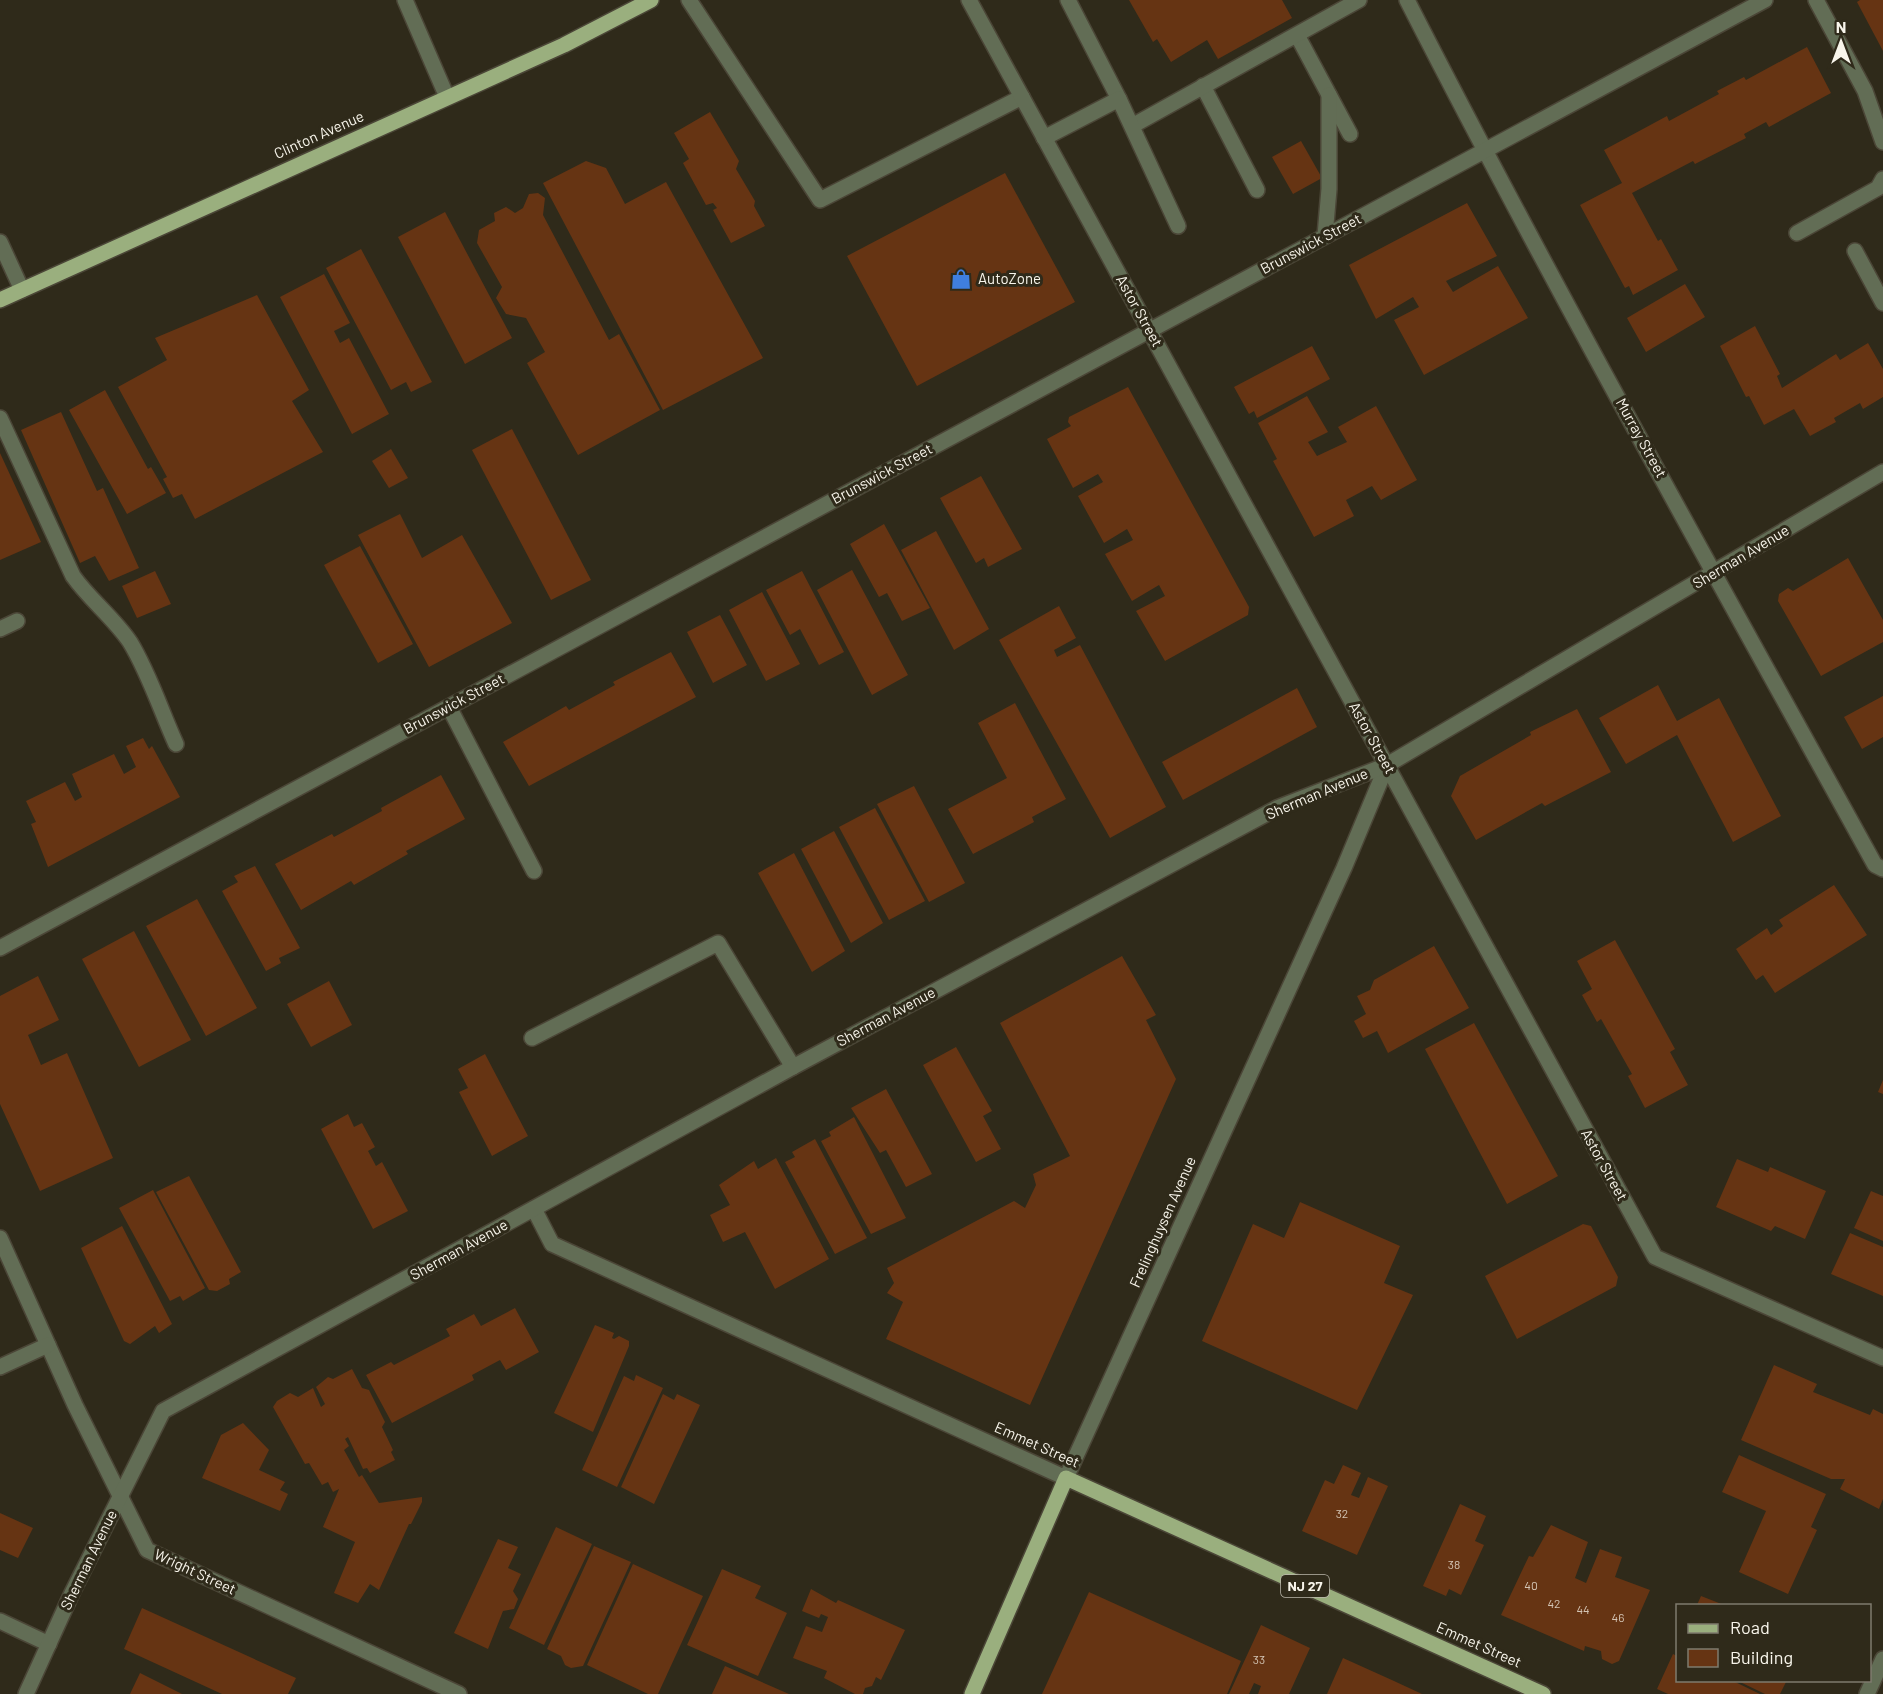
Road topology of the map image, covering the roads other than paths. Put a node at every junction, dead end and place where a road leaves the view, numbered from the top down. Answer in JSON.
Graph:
{"nodes":[{"id":1,"x":405,"y":0,"type":"edge"},
{"id":2,"x":651,"y":0,"type":"edge"},
{"id":3,"x":689,"y":0,"type":"edge"},
{"id":4,"x":969,"y":0,"type":"edge"},
{"id":5,"x":1068,"y":0,"type":"edge"},
{"id":6,"x":1359,"y":0,"type":"edge"},
{"id":7,"x":1407,"y":0,"type":"edge"},
{"id":8,"x":1765,"y":0,"type":"edge"},
{"id":9,"x":1816,"y":0,"type":"edge"},
{"id":10,"x":1297,"y":35,"type":"junction"},
{"id":11,"x":1203,"y":86,"type":"junction"},
{"id":12,"x":1329,"y":95,"type":"junction"},
{"id":13,"x":447,"y":98,"type":"junction"},
{"id":14,"x":1022,"y":98,"type":"junction"},
{"id":15,"x":1119,"y":99,"type":"junction"},
{"id":16,"x":1132,"y":126,"type":"junction"},
{"id":17,"x":1350,"y":134,"type":"dead end"},
{"id":18,"x":1044,"y":138,"type":"junction"},
{"id":19,"x":1883,"y":142,"type":"edge"},
{"id":20,"x":1485,"y":152,"type":"junction"},
{"id":21,"x":1883,"y":179,"type":"edge"},
{"id":22,"x":1257,"y":190,"type":"dead end"},
{"id":23,"x":1178,"y":226,"type":"dead end"},
{"id":24,"x":1797,"y":233,"type":"dead end"},
{"id":25,"x":1325,"y":236,"type":"junction"},
{"id":26,"x":0,"y":242,"type":"edge"},
{"id":27,"x":1855,"y":251,"type":"dead end"},
{"id":28,"x":22,"y":290,"type":"junction"},
{"id":29,"x":0,"y":300,"type":"edge"},
{"id":30,"x":1883,"y":303,"type":"edge"},
{"id":31,"x":1149,"y":330,"type":"junction"},
{"id":32,"x":0,"y":418,"type":"edge"},
{"id":33,"x":1883,"y":472,"type":"edge"},
{"id":34,"x":1715,"y":573,"type":"junction"},
{"id":35,"x":17,"y":621,"type":"dead end"},
{"id":36,"x":0,"y":629,"type":"edge"},
{"id":37,"x":449,"y":707,"type":"junction"},
{"id":38,"x":176,"y":744,"type":"dead end"},
{"id":39,"x":1387,"y":765,"type":"junction"},
{"id":40,"x":1883,"y":868,"type":"edge"},
{"id":41,"x":534,"y":871,"type":"dead end"},
{"id":42,"x":0,"y":948,"type":"edge"},
{"id":43,"x":532,"y":1038,"type":"dead end"},
{"id":44,"x":793,"y":1067,"type":"junction"},
{"id":45,"x":534,"y":1209,"type":"junction"},
{"id":46,"x":0,"y":1238,"type":"edge"},
{"id":47,"x":48,"y":1345,"type":"junction"},
{"id":48,"x":1883,"y":1358,"type":"edge"},
{"id":49,"x":0,"y":1367,"type":"edge"},
{"id":50,"x":1066,"y":1478,"type":"junction"},
{"id":51,"x":120,"y":1496,"type":"junction"},
{"id":52,"x":0,"y":1622,"type":"edge"},
{"id":53,"x":48,"y":1644,"type":"junction"},
{"id":54,"x":1883,"y":1659,"type":"edge"},
{"id":55,"x":26,"y":1694,"type":"edge"},
{"id":56,"x":459,"y":1694,"type":"edge"},
{"id":57,"x":972,"y":1694,"type":"edge"},
{"id":58,"x":1543,"y":1694,"type":"edge"},
{"id":59,"x":1867,"y":1694,"type":"edge"}],
"edges":[{"from":1,"to":13,"type":"street"},
{"from":2,"to":13,"type":"main road","name":"Clinton Avenue"},
{"from":3,"to":14,"type":"street"},
{"from":4,"to":14,"type":"street","name":"Astor Street"},
{"from":5,"to":15,"type":"street"},
{"from":6,"to":10,"type":"street"},
{"from":7,"to":20,"type":"street","name":"Murray Street"},
{"from":8,"to":20,"type":"street","name":"Brunswick Street"},
{"from":9,"to":19,"type":"street"},
{"from":10,"to":11,"type":"street"},
{"from":10,"to":12,"type":"street"},
{"from":11,"to":16,"type":"street"},
{"from":11,"to":22,"type":"street"},
{"from":12,"to":17,"type":"street"},
{"from":12,"to":25,"type":"street"},
{"from":13,"to":28,"type":"main road","name":"Clinton Avenue"},
{"from":14,"to":18,"type":"street","name":"Astor Street"},
{"from":15,"to":16,"type":"street"},
{"from":15,"to":18,"type":"street"},
{"from":16,"to":23,"type":"street"},
{"from":18,"to":31,"type":"street","name":"Astor Street"},
{"from":20,"to":25,"type":"street","name":"Brunswick Street"},
{"from":20,"to":34,"type":"street","name":"Murray Street"},
{"from":21,"to":24,"type":"street"},
{"from":25,"to":31,"type":"street","name":"Brunswick Street"},
{"from":26,"to":28,"type":"street"},
{"from":27,"to":30,"type":"street"},
{"from":28,"to":29,"type":"main road","name":"Clinton Avenue"},
{"from":31,"to":37,"type":"street","name":"Brunswick Street"},
{"from":31,"to":39,"type":"street","name":"Astor Street"},
{"from":32,"to":38,"type":"street"},
{"from":33,"to":34,"type":"street","name":"Sherman Avenue"},
{"from":34,"to":39,"type":"street","name":"Sherman Avenue"},
{"from":34,"to":40,"type":"street","name":"Murray Street"},
{"from":35,"to":36,"type":"street"},
{"from":37,"to":41,"type":"street"},
{"from":37,"to":42,"type":"street","name":"Brunswick Street"},
{"from":39,"to":44,"type":"street","name":"Sherman Avenue"},
{"from":39,"to":48,"type":"street","name":"Astor Street"},
{"from":39,"to":50,"type":"street","name":"Frelinghuysen Avenue"},
{"from":43,"to":44,"type":"street"},
{"from":44,"to":45,"type":"street","name":"Sherman Avenue"},
{"from":45,"to":50,"type":"street","name":"Emmet Street"},
{"from":45,"to":51,"type":"street","name":"Sherman Avenue"},
{"from":46,"to":47,"type":"street","name":"Wright Street"},
{"from":47,"to":49,"type":"street"},
{"from":47,"to":51,"type":"street","name":"Wright Street"},
{"from":50,"to":57,"type":"main road","name":"Frelinghuysen Avenue"},
{"from":50,"to":58,"type":"main road","name":"Emmet Street","number":"NJ 27"},
{"from":51,"to":53,"type":"street","name":"Sherman Avenue"},
{"from":51,"to":56,"type":"street","name":"Wright Street"},
{"from":52,"to":53,"type":"street"},
{"from":53,"to":55,"type":"street","name":"Sherman Avenue"},
{"from":54,"to":59,"type":"street"}]}
